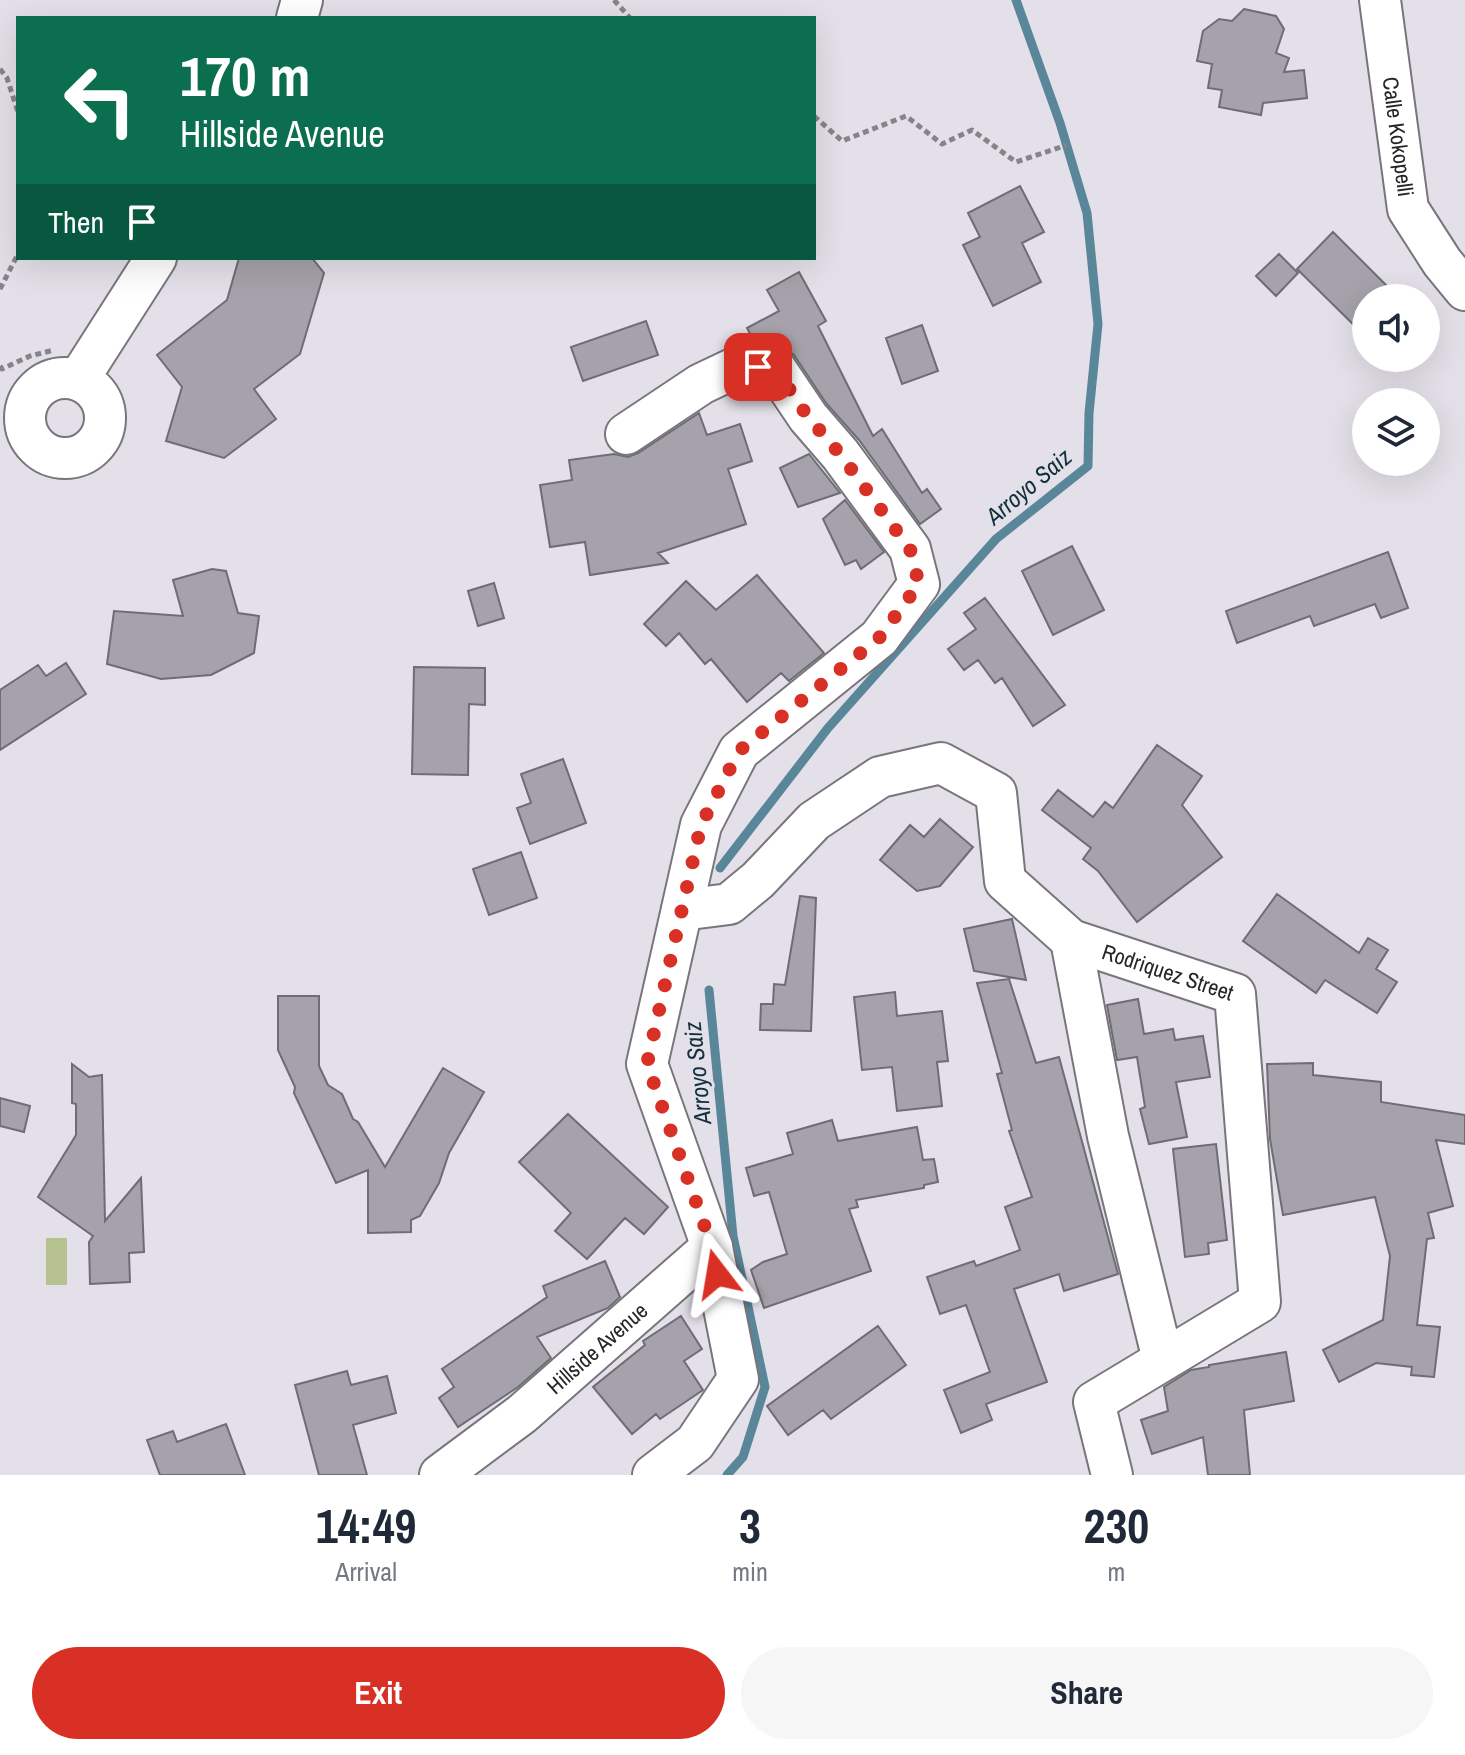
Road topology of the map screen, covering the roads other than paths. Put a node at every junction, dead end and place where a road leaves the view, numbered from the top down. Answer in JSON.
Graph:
{"nodes":[{"id":1,"x":1380,"y":0,"type":"edge"},
{"id":2,"x":155,"y":260,"type":"edge"},
{"id":3,"x":1457,"y":263,"type":"edge"},
{"id":4,"x":78,"y":380,"type":"dead end"},
{"id":5,"x":626,"y":434,"type":"dead end"},
{"id":6,"x":682,"y":910,"type":"junction"},
{"id":7,"x":1071,"y":940,"type":"junction"},
{"id":8,"x":712,"y":1247,"type":"junction"},
{"id":9,"x":1163,"y":1360,"type":"junction"},
{"id":10,"x":440,"y":1475,"type":"edge"},
{"id":11,"x":653,"y":1475,"type":"edge"},
{"id":12,"x":1112,"y":1475,"type":"edge"}],
"edges":[{"from":1,"to":3,"type":"street","name":"Calle Kokopelli"},
{"from":2,"to":4,"type":"street"},
{"from":5,"to":6,"type":"street"},
{"from":6,"to":7,"type":"street","name":"Rodriquez Street"},
{"from":6,"to":8,"type":"street"},
{"from":7,"to":9,"type":"street"},
{"from":7,"to":9,"type":"street","name":"Rodriquez Street"},
{"from":8,"to":10,"type":"street","name":"Hillside Avenue"},
{"from":8,"to":11,"type":"street"},
{"from":9,"to":12,"type":"street","name":"Rodriquez Street"}]}
